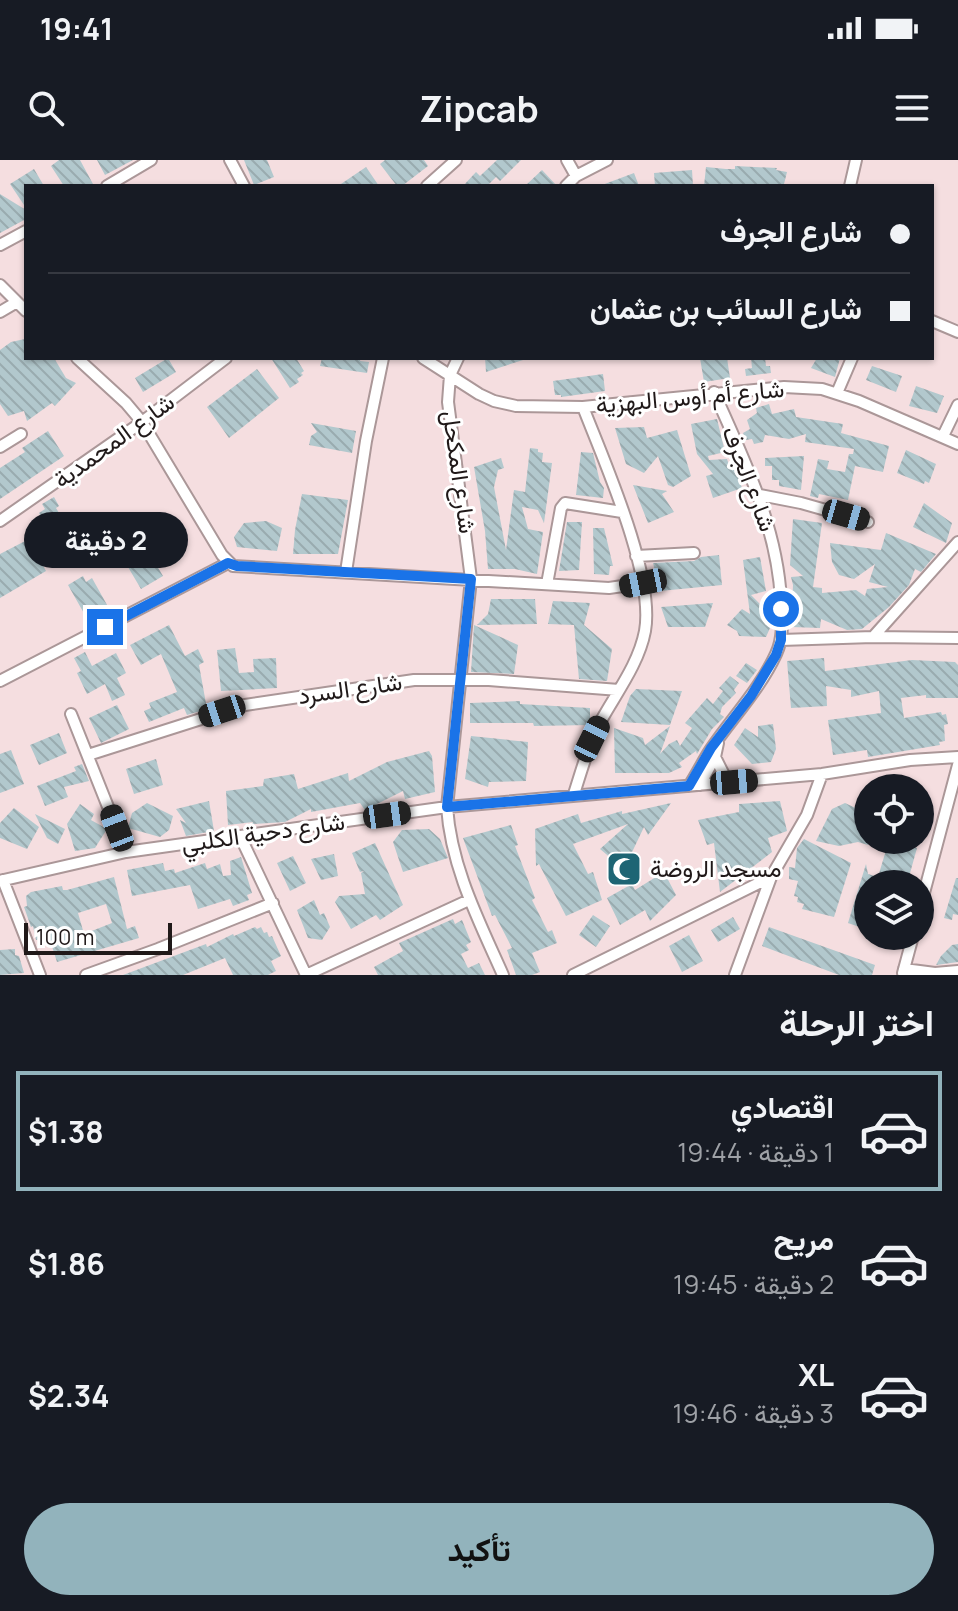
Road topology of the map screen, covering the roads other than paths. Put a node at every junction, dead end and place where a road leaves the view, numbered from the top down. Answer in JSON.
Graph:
{"nodes":[{"id":1,"x":151,"y":160,"type":"edge"},
{"id":2,"x":230,"y":160,"type":"edge"},
{"id":3,"x":456,"y":160,"type":"edge"},
{"id":4,"x":567,"y":160,"type":"edge"},
{"id":5,"x":607,"y":160,"type":"edge"},
{"id":6,"x":856,"y":160,"type":"edge"},
{"id":7,"x":576,"y":176,"type":"junction"},
{"id":8,"x":110,"y":184,"type":"edge"},
{"id":9,"x":243,"y":184,"type":"edge"},
{"id":10,"x":429,"y":184,"type":"edge"},
{"id":11,"x":568,"y":184,"type":"edge"},
{"id":12,"x":850,"y":184,"type":"edge"},
{"id":13,"x":24,"y":232,"type":"edge"},
{"id":14,"x":0,"y":245,"type":"edge"},
{"id":15,"x":0,"y":285,"type":"edge"},
{"id":16,"x":17,"y":302,"type":"junction"},
{"id":17,"x":24,"y":309,"type":"edge"},
{"id":18,"x":0,"y":312,"type":"edge"},
{"id":19,"x":934,"y":322,"type":"edge"},
{"id":20,"x":958,"y":332,"type":"edge"},
{"id":21,"x":79,"y":360,"type":"edge"},
{"id":22,"x":223,"y":360,"type":"edge"},
{"id":23,"x":383,"y":360,"type":"edge"},
{"id":24,"x":426,"y":360,"type":"edge"},
{"id":25,"x":457,"y":360,"type":"edge"},
{"id":26,"x":851,"y":360,"type":"edge"},
{"id":27,"x":450,"y":375,"type":"junction"},
{"id":28,"x":714,"y":392,"type":"junction"},
{"id":29,"x":837,"y":393,"type":"junction"},
{"id":30,"x":958,"y":405,"type":"edge"},
{"id":31,"x":583,"y":407,"type":"junction"},
{"id":32,"x":142,"y":422,"type":"junction"},
{"id":33,"x":21,"y":434,"type":"dead end"},
{"id":34,"x":943,"y":436,"type":"junction"},
{"id":35,"x":958,"y":444,"type":"edge"},
{"id":36,"x":0,"y":447,"type":"edge"},
{"id":37,"x":760,"y":495,"type":"junction"},
{"id":38,"x":622,"y":512,"type":"junction"},
{"id":39,"x":0,"y":521,"type":"edge"},
{"id":40,"x":868,"y":522,"type":"dead end"},
{"id":41,"x":958,"y":542,"type":"edge"},
{"id":42,"x":694,"y":553,"type":"dead end"},
{"id":43,"x":636,"y":556,"type":"junction"},
{"id":44,"x":228,"y":563,"type":"junction"},
{"id":45,"x":346,"y":572,"type":"junction"},
{"id":46,"x":471,"y":579,"type":"junction"},
{"id":47,"x":643,"y":583,"type":"junction"},
{"id":48,"x":547,"y":584,"type":"junction"},
{"id":49,"x":873,"y":637,"type":"junction"},
{"id":50,"x":958,"y":638,"type":"edge"},
{"id":51,"x":781,"y":640,"type":"junction"},
{"id":52,"x":461,"y":679,"type":"junction"},
{"id":53,"x":0,"y":681,"type":"edge"},
{"id":54,"x":619,"y":690,"type":"junction"},
{"id":55,"x":71,"y":714,"type":"dead end"},
{"id":56,"x":718,"y":741,"type":"junction"},
{"id":57,"x":88,"y":755,"type":"junction"},
{"id":58,"x":715,"y":757,"type":"junction"},
{"id":59,"x":958,"y":757,"type":"edge"},
{"id":60,"x":958,"y":765,"type":"edge"},
{"id":61,"x":822,"y":774,"type":"junction"},
{"id":62,"x":734,"y":782,"type":"junction"},
{"id":63,"x":694,"y":785,"type":"junction"},
{"id":64,"x":574,"y":794,"type":"junction"},
{"id":65,"x":447,"y":807,"type":"junction"},
{"id":66,"x":240,"y":836,"type":"junction"},
{"id":67,"x":126,"y":852,"type":"junction"},
{"id":68,"x":930,"y":870,"type":"edge"},
{"id":69,"x":771,"y":877,"type":"junction"},
{"id":70,"x":2,"y":880,"type":"edge"},
{"id":71,"x":469,"y":900,"type":"junction"},
{"id":72,"x":273,"y":903,"type":"junction"},
{"id":73,"x":909,"y":950,"type":"edge"},
{"id":74,"x":958,"y":971,"type":"edge"},
{"id":75,"x":903,"y":972,"type":"edge"},
{"id":76,"x":40,"y":975,"type":"edge"},
{"id":77,"x":86,"y":975,"type":"edge"},
{"id":78,"x":306,"y":975,"type":"edge"},
{"id":79,"x":503,"y":975,"type":"edge"},
{"id":80,"x":573,"y":975,"type":"edge"},
{"id":81,"x":735,"y":975,"type":"edge"}],
"edges":[{"from":1,"to":8,"type":"street"},
{"from":2,"to":9,"type":"street"},
{"from":3,"to":10,"type":"street"},
{"from":4,"to":7,"type":"street"},
{"from":5,"to":7,"type":"street"},
{"from":6,"to":12,"type":"street"},
{"from":7,"to":11,"type":"street"},
{"from":13,"to":14,"type":"street"},
{"from":15,"to":16,"type":"street"},
{"from":16,"to":17,"type":"street"},
{"from":16,"to":18,"type":"street"},
{"from":19,"to":20,"type":"street"},
{"from":21,"to":32,"type":"street"},
{"from":22,"to":32,"type":"street","name":"شارع المحمدية"},
{"from":23,"to":45,"type":"street"},
{"from":24,"to":27,"type":"street","name":"شارع أم أوس البهزية"},
{"from":25,"to":27,"type":"street"},
{"from":26,"to":29,"type":"street"},
{"from":27,"to":31,"type":"street","name":"شارع أم أوس البهزية"},
{"from":27,"to":46,"type":"street","name":"شارع المكحل"},
{"from":28,"to":29,"type":"street","name":"شارع أم أوس البهزية"},
{"from":28,"to":31,"type":"street","name":"شارع أم أوس البهزية"},
{"from":28,"to":37,"type":"street","name":"شارع الجرف"},
{"from":29,"to":34,"type":"street","name":"شارع أم أوس البهزية"},
{"from":30,"to":34,"type":"street"},
{"from":31,"to":38,"type":"street"},
{"from":32,"to":39,"type":"street","name":"شارع المحمدية"},
{"from":32,"to":44,"type":"street"},
{"from":33,"to":36,"type":"street"},
{"from":34,"to":35,"type":"street","name":"شارع أم أوس البهزية"},
{"from":37,"to":40,"type":"street"},
{"from":37,"to":51,"type":"street","name":"شارع الجرف"},
{"from":38,"to":43,"type":"street"},
{"from":38,"to":48,"type":"street"},
{"from":41,"to":49,"type":"street"},
{"from":42,"to":43,"type":"street"},
{"from":43,"to":47,"type":"street"},
{"from":44,"to":45,"type":"street"},
{"from":44,"to":53,"type":"street"},
{"from":45,"to":46,"type":"street"},
{"from":46,"to":48,"type":"street"},
{"from":46,"to":52,"type":"street","name":"شارع المكحل"},
{"from":47,"to":48,"type":"street"},
{"from":47,"to":54,"type":"street"},
{"from":49,"to":50,"type":"street"},
{"from":49,"to":51,"type":"street"},
{"from":51,"to":56,"type":"street","name":"شارع الجرف"},
{"from":52,"to":54,"type":"street","name":"شارع السرد"},
{"from":52,"to":57,"type":"street","name":"شارع السرد"},
{"from":52,"to":65,"type":"street","name":"شارع المكحل"},
{"from":54,"to":64,"type":"street"},
{"from":55,"to":57,"type":"street"},
{"from":56,"to":58,"type":"street"},
{"from":56,"to":63,"type":"street","name":"شارع الجرف"},
{"from":57,"to":67,"type":"street"},
{"from":58,"to":62,"type":"street"},
{"from":58,"to":63,"type":"street"},
{"from":59,"to":61,"type":"street","name":"شارع دحية الكلبي"},
{"from":60,"to":68,"type":"street"},
{"from":61,"to":62,"type":"street","name":"شارع دحية الكلبي"},
{"from":61,"to":69,"type":"street"},
{"from":62,"to":63,"type":"street","name":"شارع دحية الكلبي"},
{"from":63,"to":64,"type":"street","name":"شارع دحية الكلبي"},
{"from":64,"to":65,"type":"street","name":"شارع دحية الكلبي"},
{"from":65,"to":66,"type":"street","name":"شارع دحية الكلبي"},
{"from":65,"to":71,"type":"street","name":"شارع المكحل"},
{"from":66,"to":67,"type":"street","name":"شارع دحية الكلبي"},
{"from":66,"to":72,"type":"street"},
{"from":67,"to":70,"type":"street","name":"شارع دحية الكلبي"},
{"from":69,"to":80,"type":"street"},
{"from":69,"to":81,"type":"street"},
{"from":70,"to":76,"type":"street"},
{"from":71,"to":78,"type":"street"},
{"from":71,"to":79,"type":"street","name":"شارع المكحل"},
{"from":72,"to":77,"type":"street"},
{"from":72,"to":78,"type":"street"},
{"from":73,"to":75,"type":"street"},
{"from":74,"to":75,"type":"street"}]}
